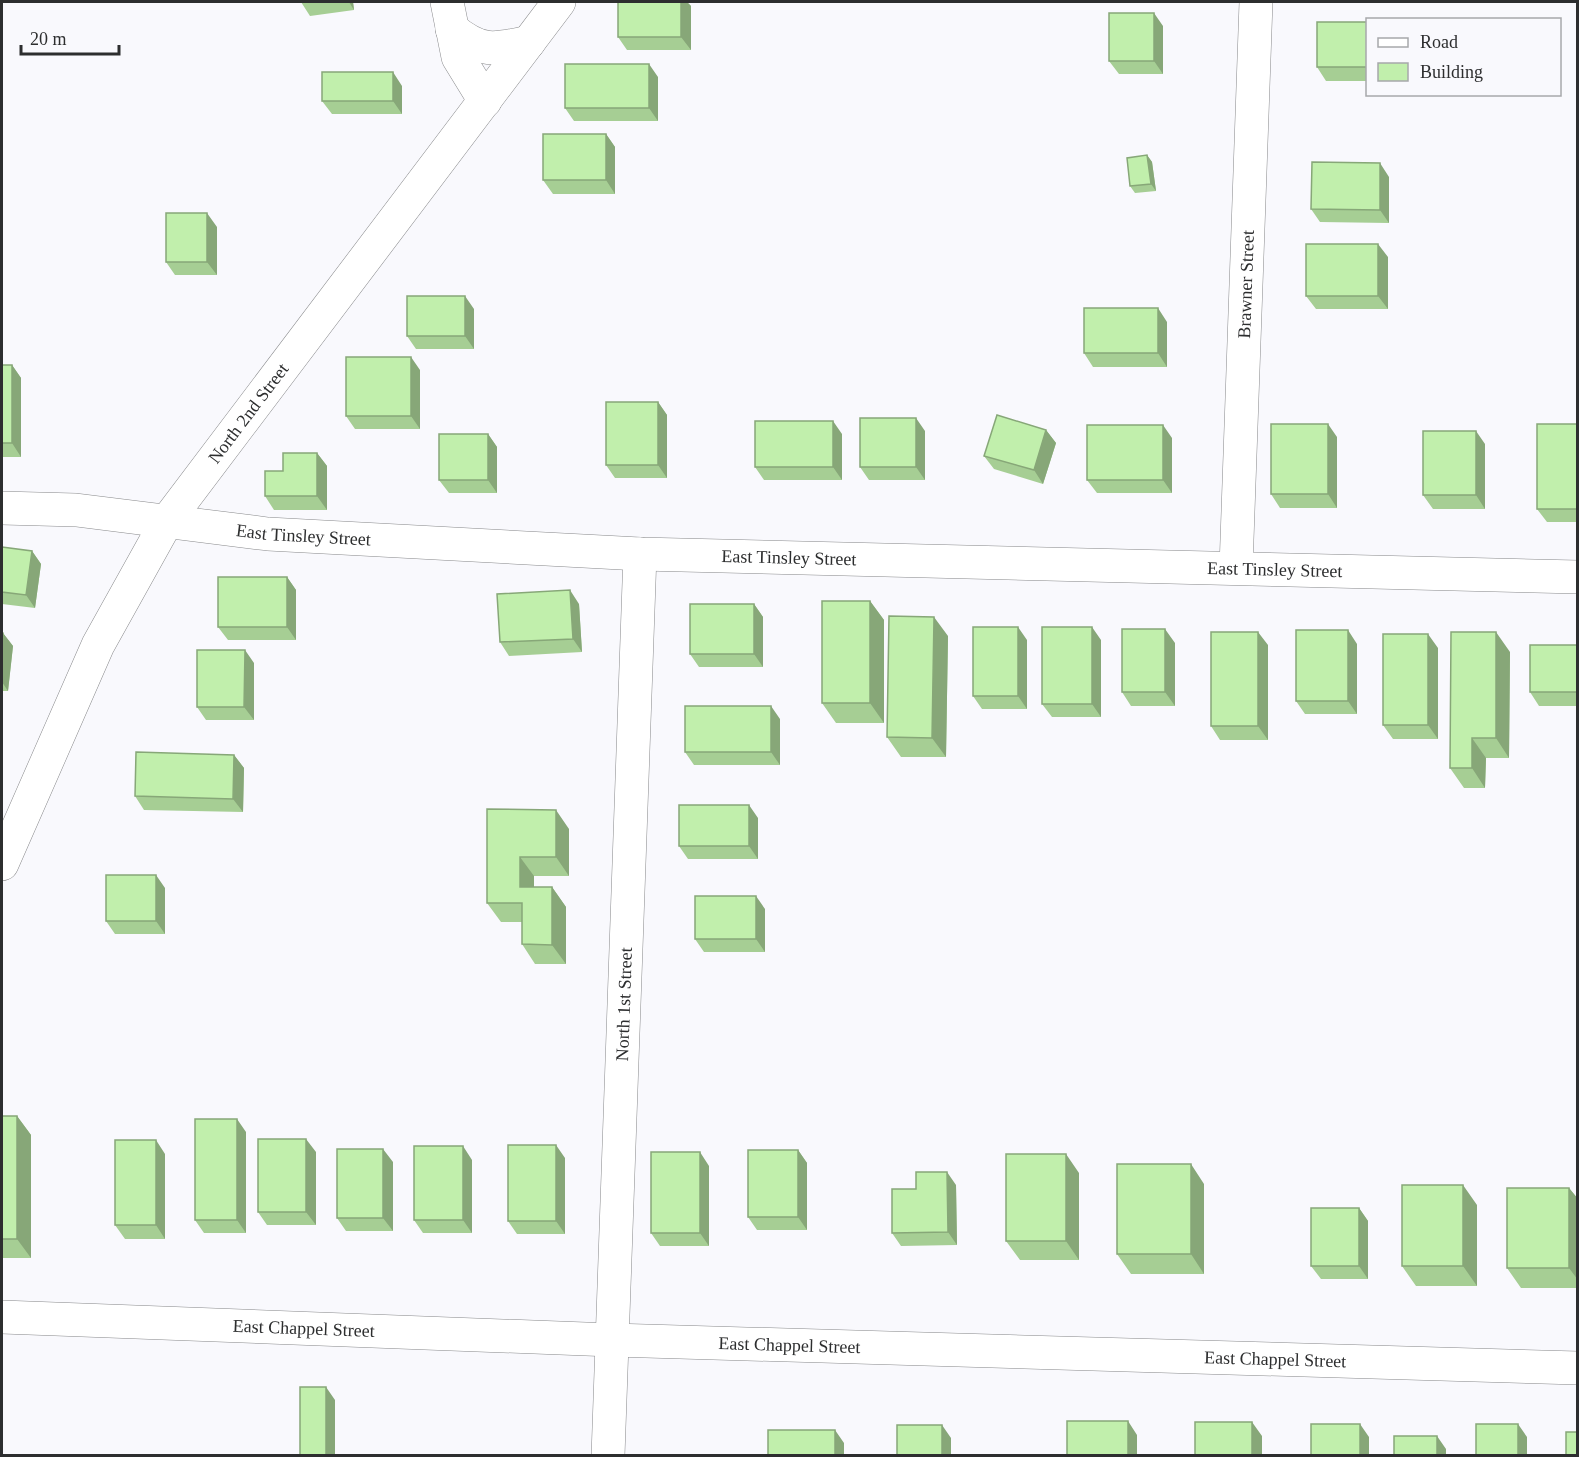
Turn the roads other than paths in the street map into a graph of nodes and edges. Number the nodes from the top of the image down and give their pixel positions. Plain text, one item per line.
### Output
1 (559, 2) edge
2 (1256, 2) edge
3 (450, 15) edge
4 (529, 42) junction
5 (485, 101) junction
6 (2, 508) edge
7 (167, 521) junction
8 (640, 554) junction
9 (1236, 568) junction
10 (1578, 577) edge
11 (2, 864) edge
12 (2, 1317) edge
13 (612, 1340) junction
14 (1578, 1368) edge
15 (608, 1455) edge

1 - 4 street, North 2nd Street
2 - 9 street, Brawner Street
3 - 4 street
3 - 5 street
4 - 5 street, North 2nd Street
5 - 7 street, North 2nd Street
6 - 7 street, East Tinsley Street
7 - 8 street, East Tinsley Street
7 - 11 street, North 2nd Street
8 - 9 street, East Tinsley Street
8 - 13 street, North 1st Street
9 - 10 street, East Tinsley Street
12 - 13 street, East Chappel Street
13 - 14 street, East Chappel Street
13 - 15 street, North 1st Street

